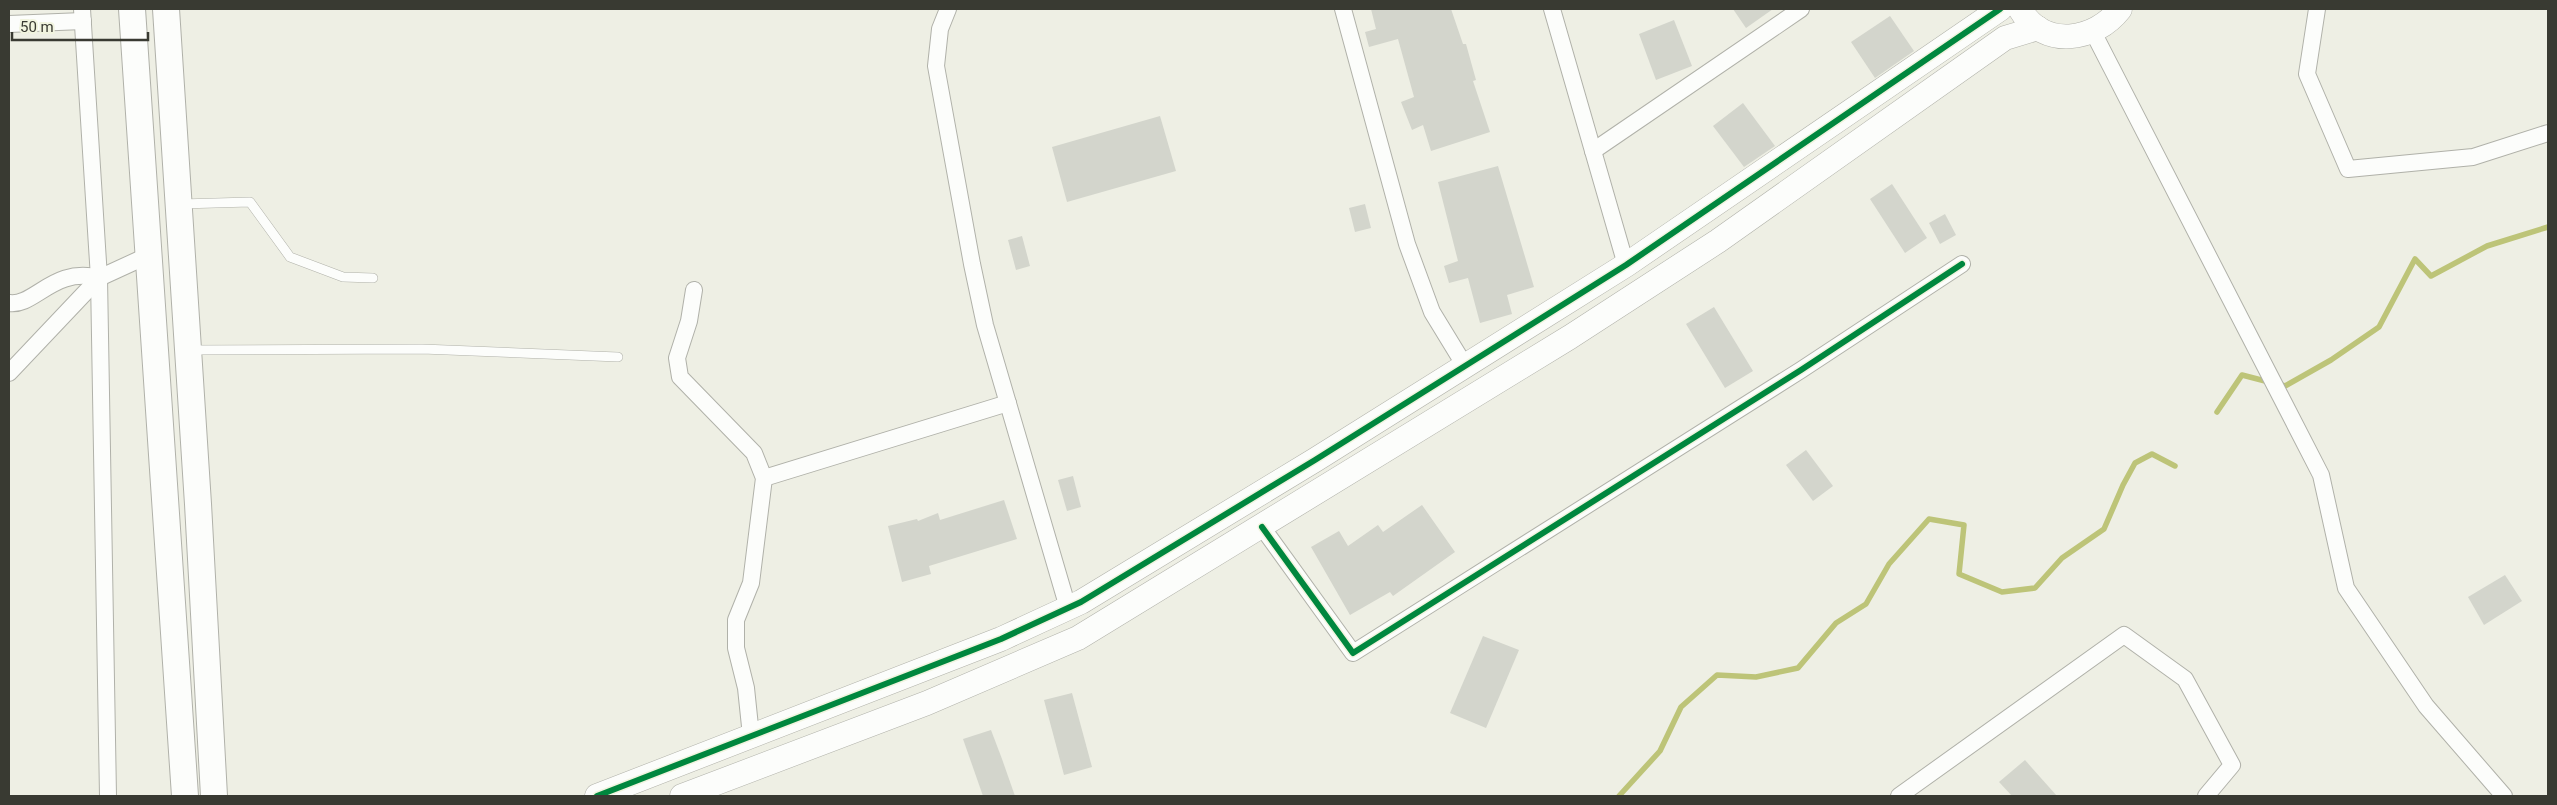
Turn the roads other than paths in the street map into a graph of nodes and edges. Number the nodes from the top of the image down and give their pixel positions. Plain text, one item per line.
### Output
1 (132, 9) edge
2 (166, 9) edge
3 (948, 9) edge
4 (1343, 9) edge
5 (1552, 9) edge
6 (1801, 9) edge
7 (2000, 9) edge
8 (2020, 9) edge
9 (2120, 9) edge
10 (2318, 9) edge
11 (82, 15) edge
12 (9, 24) edge
13 (2038, 28) junction
14 (2093, 32) junction
15 (2548, 133) edge
16 (1593, 151) junction
17 (178, 204) junction
18 (149, 256) junction
19 (1962, 264) dead end
20 (1626, 265) junction
21 (99, 278) junction
22 (373, 278) dead end
23 (694, 290) dead end
24 (9, 303) edge
25 (188, 350) junction
26 (618, 357) dead end
27 (1465, 366) junction
28 (9, 373) edge
29 (1008, 403) junction
30 (764, 478) junction
31 (1262, 527) junction
32 (1068, 608) junction
33 (751, 736) junction
34 (717, 790) edge
35 (108, 796) edge
36 (184, 796) edge
37 (214, 796) edge
38 (596, 796) edge
39 (682, 796) edge
40 (1899, 796) edge
41 (2206, 796) edge
42 (2504, 796) edge

1 - 18 main road
2 - 17 main road
3 - 29 street
4 - 27 street
5 - 16 street
6 - 16 street
7 - 20 street
8 - 13 street
9 - 14 street
10 - 15 street
11 - 12 street
11 - 21 street
13 - 14 street
13 - 31 street
14 - 42 street
16 - 20 street
17 - 22 lane
17 - 25 main road
18 - 21 street
18 - 36 main road
19 - 31 street
20 - 27 street
21 - 24 street
21 - 28 street
21 - 35 street
23 - 30 street
25 - 26 lane
25 - 37 main road
27 - 32 street
29 - 30 street
29 - 32 street
30 - 33 street
31 - 34 street
32 - 33 street
33 - 38 street
34 - 39 street
40 - 41 street

